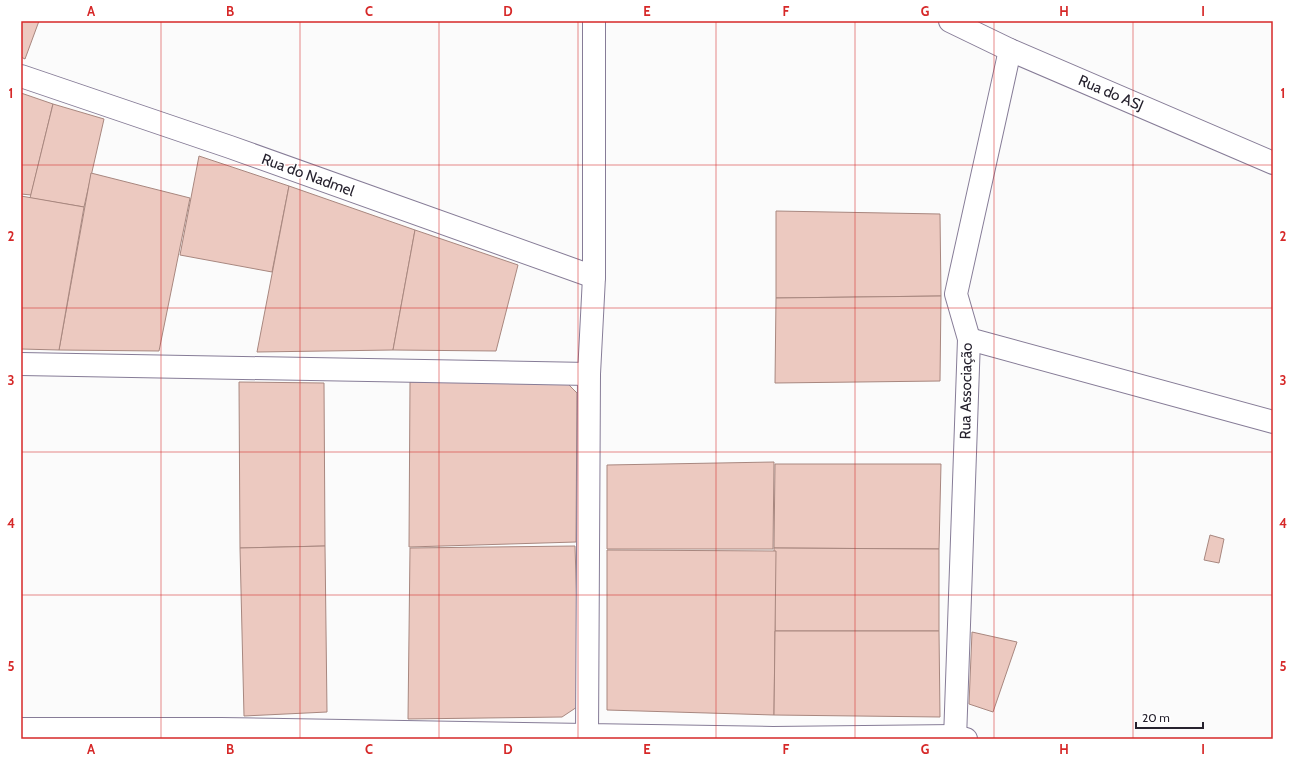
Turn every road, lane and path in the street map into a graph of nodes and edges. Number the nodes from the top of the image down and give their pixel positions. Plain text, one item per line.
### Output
1 (594, 21) edge
2 (950, 21) edge
3 (1010, 50) junction
4 (21, 76) edge
5 (1273, 162) edge
6 (594, 277) junction
7 (969, 339) junction
8 (21, 364) edge
9 (589, 374) junction
10 (1273, 422) edge
11 (21, 729) edge
12 (222, 734) edge
13 (587, 737) edge
14 (959, 738) edge

1 - 6 street
2 - 3 street, Rua do ASJ
3 - 5 street, Rua do ASJ
3 - 7 street, Rua Associação
4 - 6 street, Rua do Nadmel
6 - 9 street
7 - 10 street
7 - 14 street, Rua Associação
8 - 9 street
9 - 13 street
11 - 12 street
12 - 13 street
13 - 14 street

